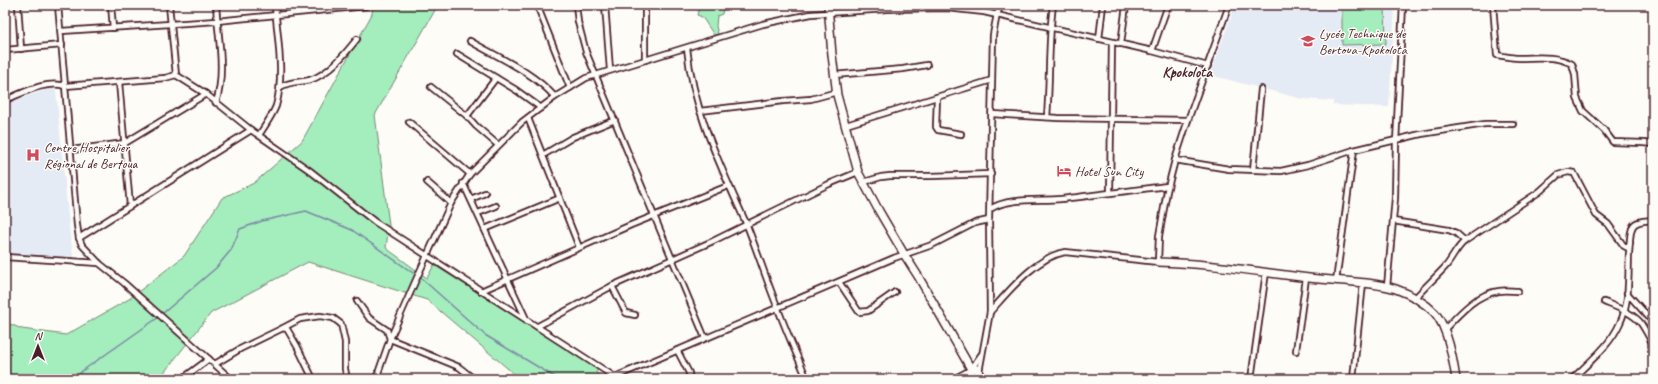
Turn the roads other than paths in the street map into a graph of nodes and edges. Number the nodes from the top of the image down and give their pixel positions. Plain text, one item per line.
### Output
1 (18, 5) edge
2 (58, 5) edge
3 (112, 5) edge
4 (169, 5) edge
5 (216, 5) edge
6 (275, 5) edge
7 (537, 5) edge
8 (576, 5) edge
9 (605, 5) edge
10 (645, 5) edge
11 (1001, 5) edge
12 (1053, 5) edge
13 (1103, 5) edge
14 (1126, 5) edge
15 (1168, 5) edge
16 (1229, 5) edge
17 (1403, 5) edge
18 (1493, 5) edge
19 (366, 6) dead end
20 (334, 7) edge
21 (829, 9) edge
22 (997, 14) junction
23 (276, 16) junction
24 (217, 21) junction
25 (170, 23) junction
26 (1050, 27) junction
27 (113, 28) junction
28 (61, 31) junction
29 (357, 39) dead end
30 (1099, 39) junction
31 (470, 41) dead end
32 (1112, 42) junction
33 (1121, 44) junction
34 (62, 45) junction
35 (687, 48) junction
36 (21, 49) junction
37 (5, 50) edge
38 (1152, 51) junction
39 (457, 54) dead end
40 (645, 60) junction
41 (928, 65) dead end
42 (1208, 66) junction
43 (610, 70) junction
44 (176, 75) junction
45 (596, 75) junction
46 (834, 76) junction
47 (496, 78) junction
48 (992, 80) junction
49 (119, 82) junction
50 (65, 86) junction
51 (280, 87) junction
52 (431, 87) dead end
53 (570, 88) junction
54 (1261, 89) dead end
55 (836, 92) junction
56 (206, 94) junction
57 (555, 97) junction
58 (937, 98) junction
59 (5, 100) edge
60 (216, 102) junction
61 (541, 108) junction
62 (700, 111) junction
63 (992, 114) junction
64 (467, 116) junction
65 (528, 118) junction
66 (1047, 118) junction
67 (1112, 118) junction
68 (615, 120) junction
69 (1188, 120) junction
70 (409, 122) dead end
71 (1513, 124) dead end
72 (846, 125) junction
73 (251, 130) junction
74 (961, 134) dead end
75 (259, 135) junction
76 (1396, 142) junction
77 (124, 143) junction
78 (1653, 144) edge
79 (498, 145) junction
80 (71, 150) junction
81 (1354, 150) junction
82 (543, 155) junction
83 (1175, 160) junction
84 (1253, 170) junction
85 (858, 172) junction
86 (470, 174) junction
87 (991, 174) junction
88 (427, 182) dead end
89 (864, 182) junction
90 (463, 183) junction
91 (728, 186) junction
92 (1168, 186) junction
93 (485, 193) dead end
94 (1110, 193) junction
95 (560, 198) junction
96 (471, 199) junction
97 (451, 203) junction
98 (130, 206) junction
99 (496, 206) dead end
100 (990, 209) junction
101 (478, 213) junction
102 (654, 216) junction
103 (989, 220) junction
104 (1653, 220) edge
105 (1393, 221) junction
106 (746, 224) junction
107 (485, 229) junction
108 (79, 238) junction
109 (1463, 239) junction
110 (1630, 243) junction
111 (580, 247) junction
112 (904, 254) junction
113 (427, 256) junction
114 (5, 257) edge
115 (672, 260) junction
116 (1158, 262) junction
117 (99, 263) junction
118 (1266, 272) junction
119 (508, 278) junction
120 (1306, 278) junction
121 (1336, 281) junction
122 (839, 282) junction
123 (1363, 284) junction
124 (612, 286) junction
125 (1387, 287) junction
126 (1518, 290) dead end
127 (481, 291) junction
128 (895, 292) dead end
129 (1627, 293) junction
130 (1415, 298) junction
131 (357, 301) dead end
132 (1604, 302) dead end
133 (777, 307) junction
134 (1624, 311) junction
135 (990, 312) junction
136 (635, 315) dead end
137 (527, 322) junction
138 (1653, 322) edge
139 (538, 326) junction
140 (283, 328) junction
141 (1444, 330) junction
142 (705, 338) junction
143 (390, 339) junction
144 (1653, 344) edge
145 (677, 350) junction
146 (1296, 352) dead end
147 (982, 353) junction
148 (209, 359) junction
149 (215, 364) junction
150 (973, 375) edge
151 (616, 378) edge
152 (182, 379) edge
153 (231, 379) edge
154 (313, 379) edge
155 (347, 379) edge
156 (376, 379) edge
157 (474, 379) edge
158 (689, 379) edge
159 (807, 379) edge
160 (956, 379) edge
161 (1252, 379) edge
162 (1257, 379) edge
163 (1265, 379) edge
164 (1281, 379) edge
165 (1353, 379) edge
166 (1456, 379) edge
167 (1572, 379) edge

1 - 36 street
2 - 28 street
3 - 27 street
4 - 25 street
5 - 24 street
6 - 23 street
7 - 53 street
8 - 45 street
9 - 43 street
10 - 40 street
11 - 22 street
12 - 26 street
13 - 30 street
14 - 33 street
15 - 38 street
16 - 42 street
17 - 76 street
18 - 78 street
19 - 20 street
20 - 23 street
21 - 22 street
21 - 35 street
21 - 46 main road
22 - 26 street
22 - 48 street
23 - 24 street
23 - 51 street
24 - 25 street
24 - 60 street
25 - 27 street
25 - 44 street
26 - 30 street
26 - 66 street
27 - 28 street
28 - 34 street
29 - 51 street
30 - 32 street
31 - 57 street
32 - 33 street
32 - 67 street
33 - 38 street
34 - 36 street
34 - 50 street
35 - 40 street
35 - 62 street
36 - 37 street
38 - 42 street
39 - 47 street
40 - 43 street
41 - 46 street
42 - 69 street
43 - 45 street
44 - 49 street
44 - 56 street
45 - 53 street
45 - 68 street
46 - 55 main road
47 - 61 street
47 - 64 street
48 - 58 street
48 - 63 street
49 - 50 street
49 - 77 street
50 - 59 street
50 - 80 street
51 - 75 street
52 - 64 street
53 - 57 street
54 - 84 street
55 - 62 street
55 - 72 main road
56 - 60 street
56 - 77 street
57 - 61 street
58 - 72 street
58 - 74 street
60 - 73 street
61 - 65 street
62 - 91 street
63 - 66 street
63 - 87 street
64 - 79 street
65 - 79 street
65 - 82 street
66 - 67 street
67 - 69 street
67 - 94 street
68 - 82 street
68 - 102 street
69 - 83 street
70 - 86 street
71 - 76 street
72 - 85 main road
73 - 75 street
73 - 98 street
75 - 113 street
76 - 81 street
76 - 105 street
77 - 80 street
77 - 98 street
79 - 86 street
80 - 108 street
81 - 84 street
81 - 121 street
82 - 95 street
83 - 84 street
83 - 92 street
85 - 89 main road
85 - 106 street
86 - 90 street
87 - 89 street
87 - 100 street
88 - 97 street
89 - 112 main road
90 - 96 street
90 - 97 street
91 - 102 street
91 - 106 street
92 - 94 street
92 - 116 street
93 - 96 street
94 - 100 street
95 - 107 street
95 - 111 street
96 - 101 street
97 - 113 street
98 - 108 street
99 - 101 street
100 - 103 street
101 - 107 street
102 - 111 street
102 - 115 street
103 - 112 street
103 - 135 street
104 - 110 street
105 - 109 street
105 - 125 street
106 - 115 street
106 - 133 street
107 - 119 street
108 - 117 street
109 - 110 street
109 - 130 street
110 - 129 street
111 - 119 street
112 - 122 street
112 - 150 main road
113 - 127 street
113 - 143 street
114 - 117 street
115 - 124 street
115 - 142 street
116 - 118 main road
116 - 135 street
117 - 148 street
118 - 120 main road
118 - 161 street
119 - 127 street
119 - 137 street
120 - 121 main road
120 - 146 street
121 - 123 main road
122 - 128 street
122 - 133 street
123 - 125 main road
123 - 165 street
124 - 136 street
124 - 139 street
125 - 130 main road
126 - 141 street
127 - 137 street
129 - 134 street
129 - 138 street
130 - 141 main road
131 - 143 street
132 - 134 street
133 - 142 street
133 - 159 street
134 - 144 street
134 - 167 street
135 - 147 street
137 - 139 street
139 - 151 street
140 - 149 street
140 - 154 street
140 - 155 street
141 - 166 main road
142 - 145 street
143 - 156 street
143 - 157 street
145 - 151 street
145 - 158 street
147 - 150 street
147 - 150 street
148 - 149 street
148 - 152 street
149 - 153 street
150 - 160 main road
162 - 163 street
163 - 164 street

